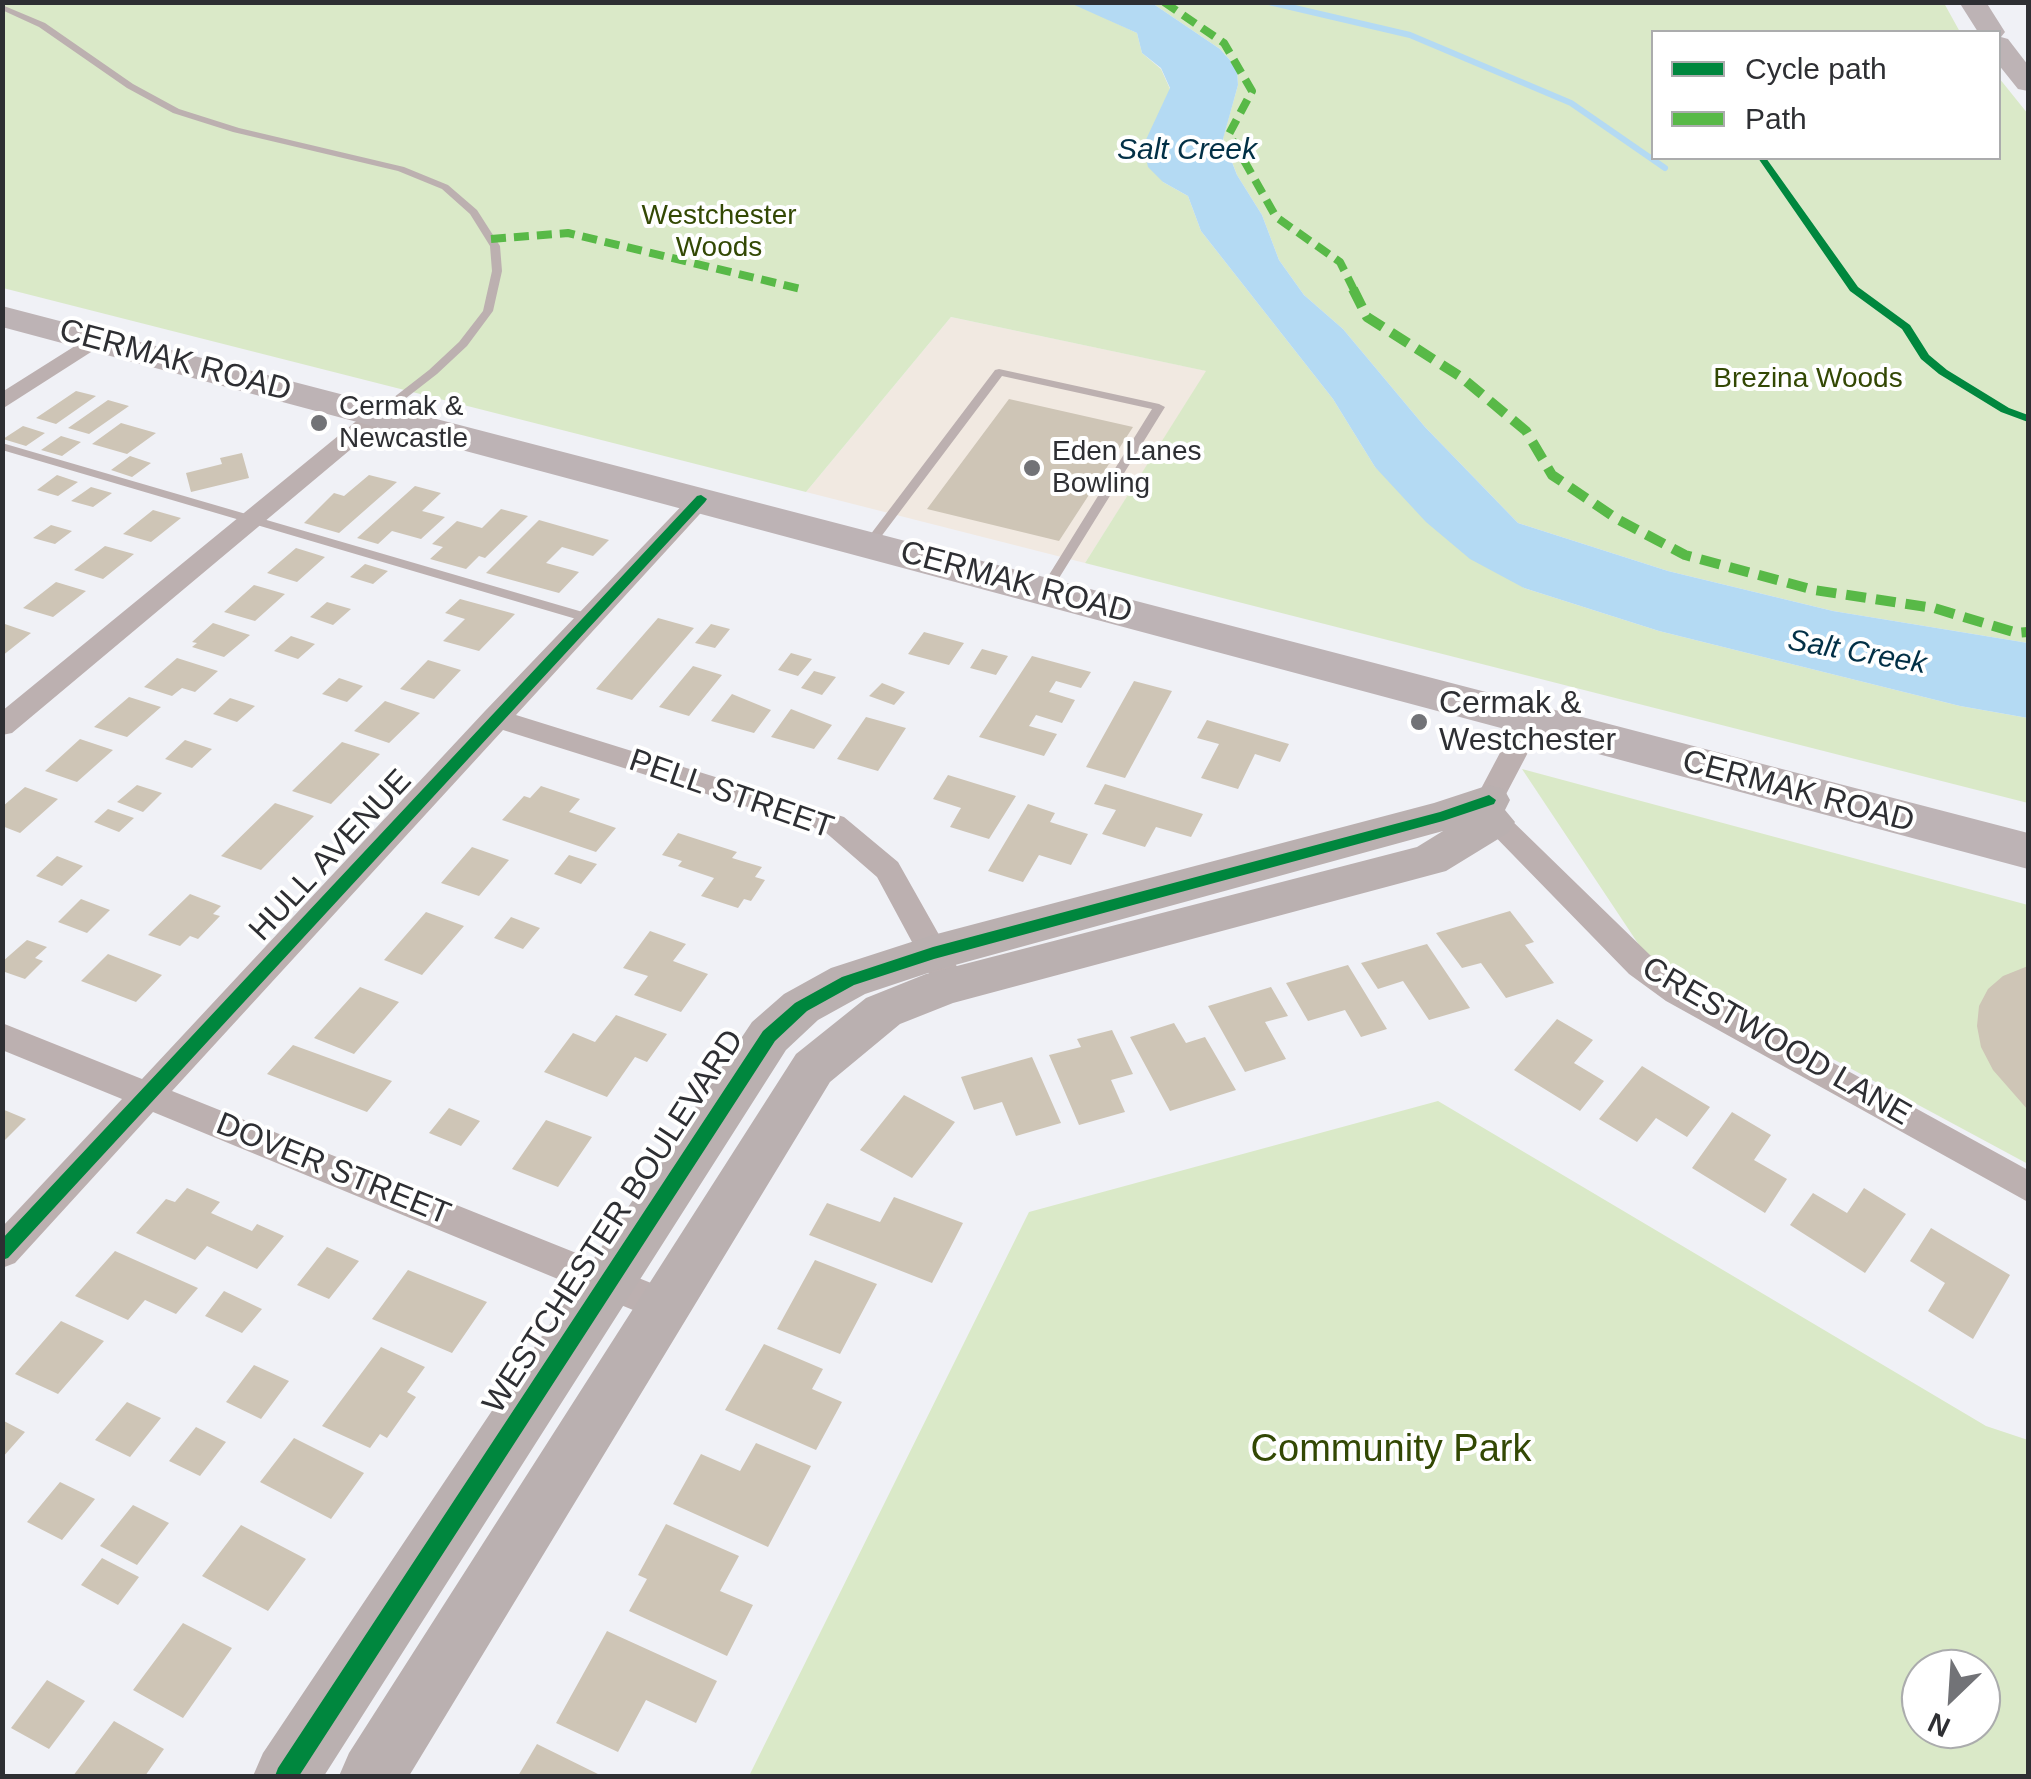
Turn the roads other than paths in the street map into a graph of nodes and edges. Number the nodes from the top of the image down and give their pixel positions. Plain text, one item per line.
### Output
1 (1972, 2) edge
2 (2, 7) edge
3 (1989, 30) edge
4 (2001, 49) edge
5 (2028, 84) edge
6 (2, 316) edge
7 (94, 340) junction
8 (2, 402) edge
9 (379, 414) junction
10 (2, 446) edge
11 (701, 498) junction
12 (252, 520) junction
13 (870, 544) junction
14 (1045, 590) junction
15 (588, 618) junction
16 (495, 718) junction
17 (1530, 722) junction
18 (2, 726) edge
19 (1491, 811) junction
20 (2028, 852) edge
21 (942, 969) junction
22 (2, 1036) edge
23 (147, 1095) junction
24 (2028, 1186) edge
25 (2, 1252) edge
26 (606, 1282) junction
27 (663, 1305) junction
28 (286, 1776) edge
29 (372, 1776) edge

1 - 3 main road
2 - 9 lane
4 - 5 main road
6 - 7 main road, CERMAK ROAD
7 - 8 street
7 - 9 main road, CERMAK ROAD
9 - 11 main road, CERMAK ROAD
9 - 12 street
10 - 12 lane
11 - 13 main road, CERMAK ROAD
11 - 15 street, HULL AVENUE
12 - 15 lane
12 - 18 street
13 - 14 main road, CERMAK ROAD
13 - 14 lane
14 - 17 main road, CERMAK ROAD
15 - 16 street, HULL AVENUE
16 - 21 street, PELL STREET
16 - 23 street, HULL AVENUE
17 - 19 street
17 - 20 main road, CERMAK ROAD
19 - 21 street, WESTCHESTER BOULEVARD
19 - 24 street, CRESTWOOD LANE
21 - 26 street, WESTCHESTER BOULEVARD
21 - 27 street, WESTCHESTER BOULEVARD
22 - 23 street, DOVER STREET
23 - 25 street, HULL AVENUE
23 - 26 street, DOVER STREET
26 - 27 street, DOVER STREET
26 - 28 street, WESTCHESTER BOULEVARD
27 - 29 street, WESTCHESTER BOULEVARD

